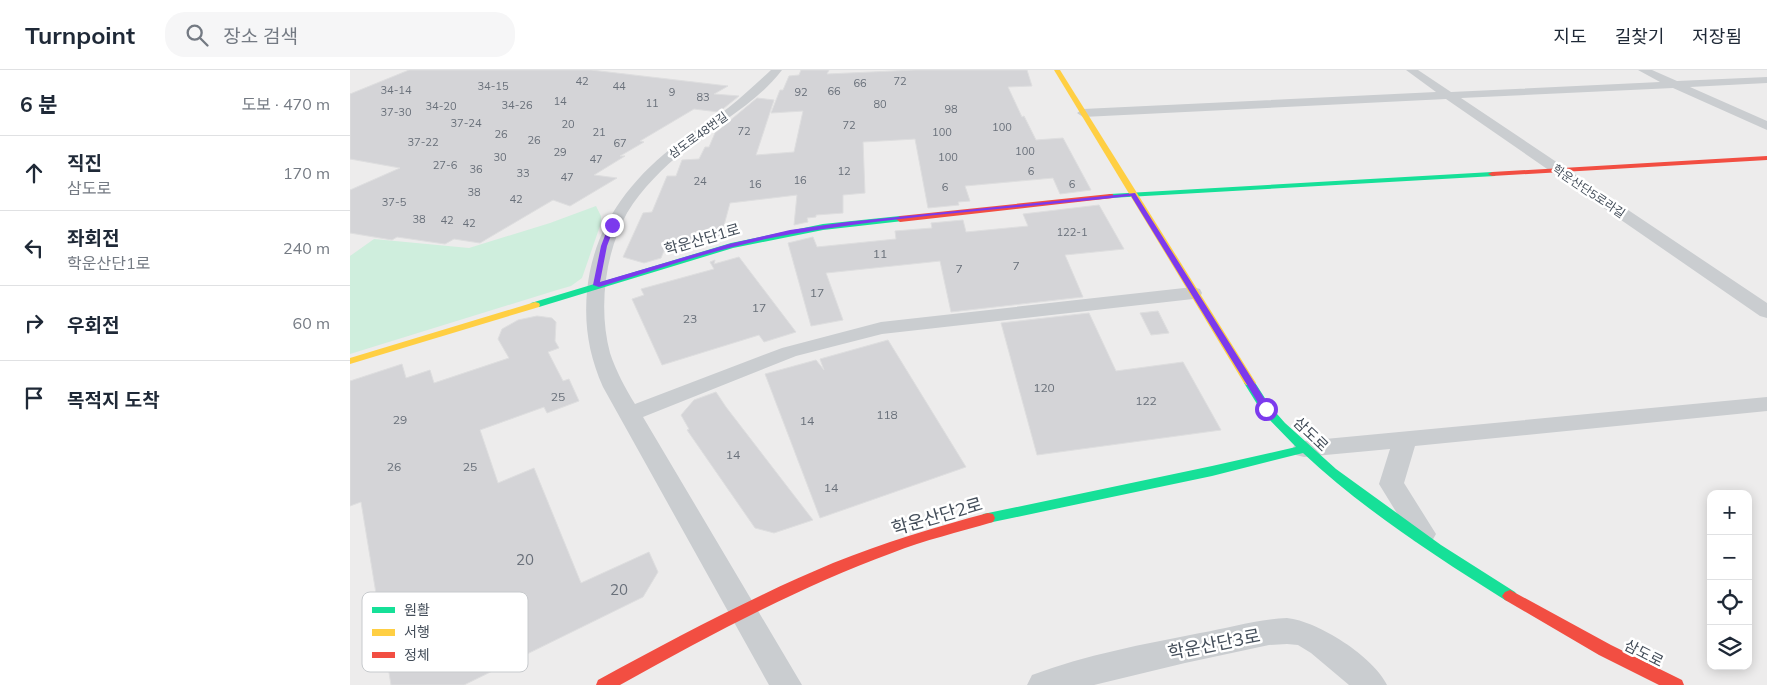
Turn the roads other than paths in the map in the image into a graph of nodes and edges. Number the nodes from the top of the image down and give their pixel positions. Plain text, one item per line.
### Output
1 (777, 70) edge
2 (1057, 70) edge
3 (1411, 70) edge
4 (1643, 70) edge
5 (1767, 80) edge
6 (1675, 84) junction
7 (1449, 96) junction
8 (1083, 113) junction
9 (1767, 126) edge
10 (1767, 158) edge
11 (1558, 170) junction
12 (1133, 194) junction
13 (596, 285) junction
14 (1193, 293) junction
15 (1767, 312) edge
16 (350, 361) edge
17 (1767, 404) edge
18 (630, 414) junction
19 (1405, 439) junction
20 (1304, 449) junction
21 (1436, 550) junction
22 (741, 610) junction
23 (604, 685) edge
24 (786, 685) edge
25 (1043, 685) edge
26 (1371, 685) edge
27 (1676, 685) edge

1 - 13 street, 삼도로48번길
2 - 8 street, 삼도로
3 - 7 street, 학운산단5로라길
4 - 6 street
5 - 6 street
6 - 7 street
6 - 9 street
7 - 8 street
7 - 11 street, 학운산단5로라길
8 - 12 street, 삼도로
10 - 11 street, 학운산단1로
11 - 12 street, 학운산단1로
11 - 15 street, 학운산단5로라길
12 - 13 street, 학운산단1로
12 - 14 street, 삼도로
13 - 16 street, 학운산단1로
13 - 18 street, 삼도로48번길
14 - 18 street
14 - 20 street, 삼도로
17 - 19 street
18 - 22 street, 삼도로48번길
19 - 20 street
19 - 21 street
20 - 21 street, 삼도로
20 - 22 street, 학운산단2로
21 - 27 street, 삼도로
22 - 23 street, 학운산단2로
22 - 24 street
25 - 26 street, 학운산단3로

